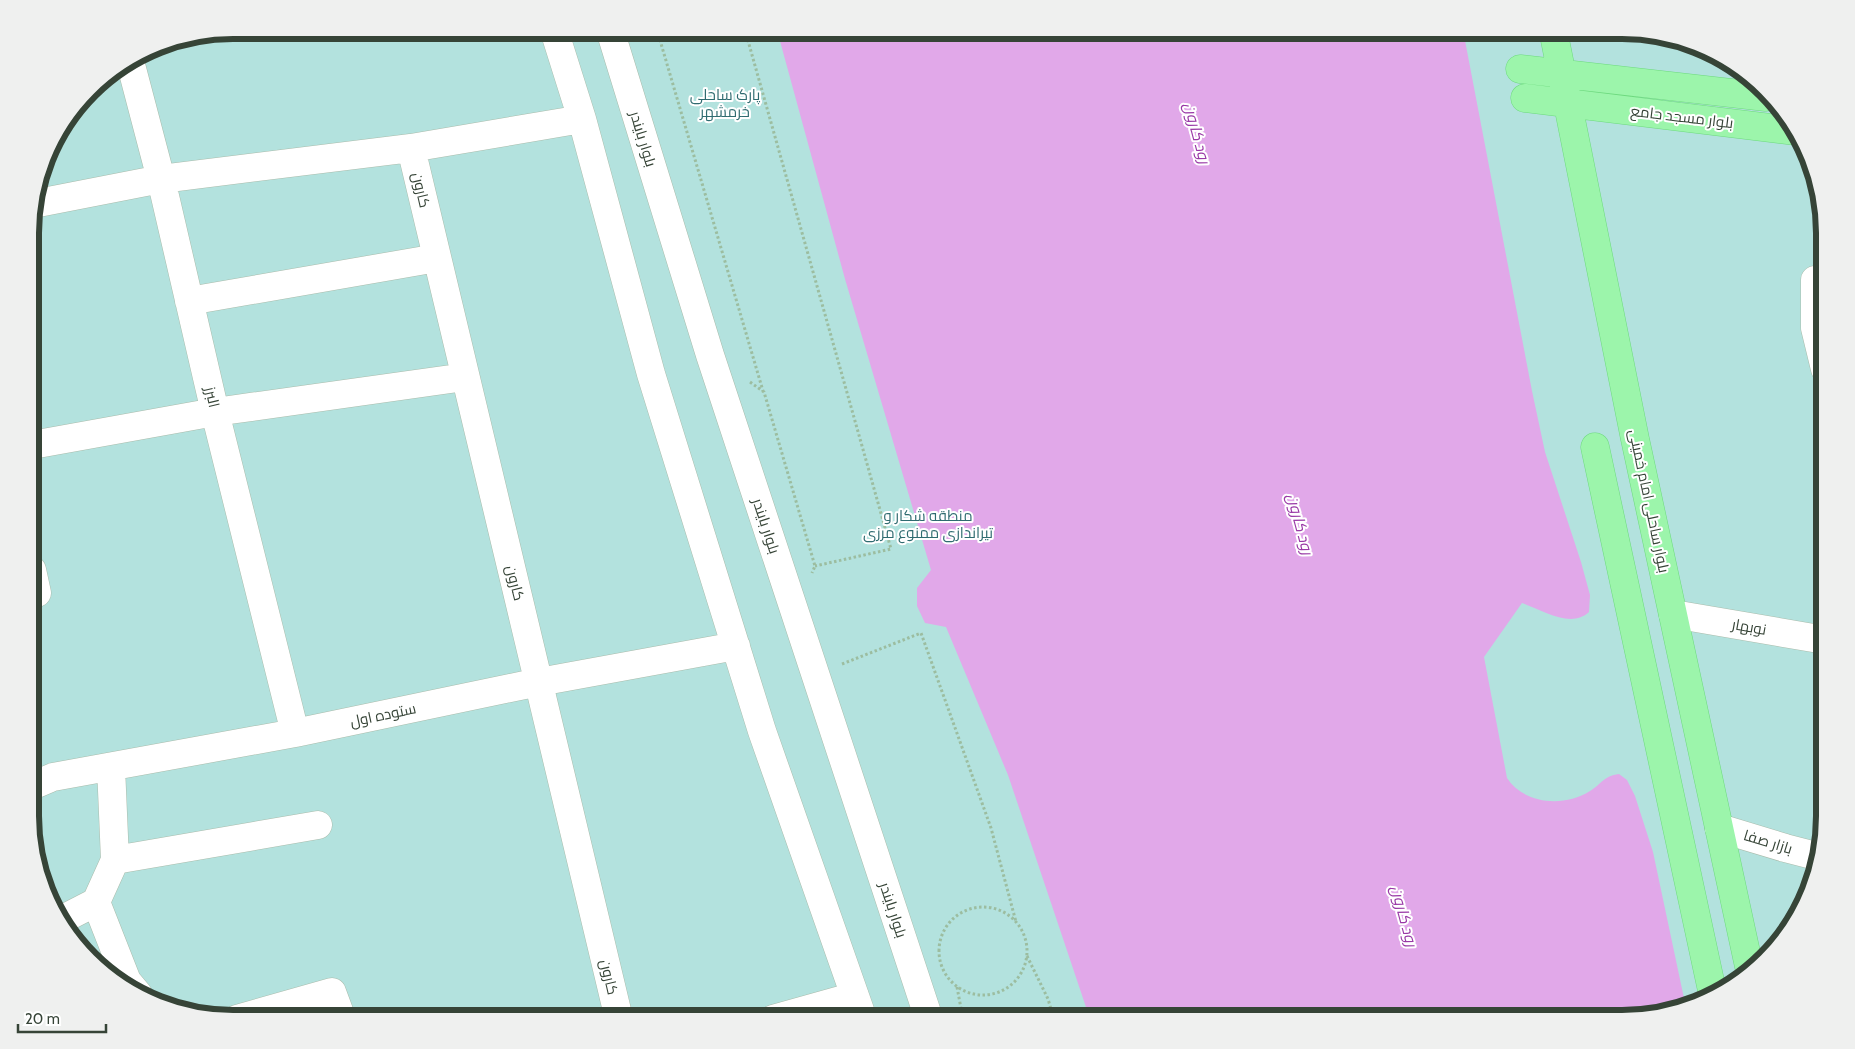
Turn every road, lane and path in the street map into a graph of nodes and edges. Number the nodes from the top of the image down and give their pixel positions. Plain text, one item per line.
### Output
1 (557, 39) edge
2 (613, 39) edge
3 (660, 39) edge
4 (748, 39) edge
5 (1555, 39) edge
6 (131, 67) edge
7 (1520, 69) dead end
8 (1562, 74) junction
9 (1759, 96) edge
10 (1525, 98) dead end
11 (1568, 104) junction
12 (582, 120) junction
13 (1787, 130) edge
14 (411, 148) junction
15 (161, 179) junction
16 (41, 202) edge
17 (437, 258) junction
18 (1815, 280) dead end
19 (189, 301) junction
20 (1816, 336) edge
21 (465, 377) junction
22 (764, 392) dead end
23 (215, 412) junction
24 (39, 444) edge
25 (1594, 447) dead end
26 (815, 566) dead end
27 (1673, 614) junction
28 (1816, 638) edge
29 (736, 646) junction
30 (838, 665) dead end
31 (539, 682) junction
32 (295, 733) junction
33 (111, 766) junction
34 (39, 783) edge
35 (318, 825) dead end
36 (1720, 828) junction
37 (1813, 855) edge
38 (115, 860) junction
39 (96, 902) junction
40 (67, 917) edge
41 (1016, 922) junction
42 (1027, 956) junction
43 (1748, 963) edge
44 (127, 979) edge
45 (957, 987) junction
46 (1712, 988) edge
47 (859, 1007) edge
48 (269, 1010) edge
49 (339, 1010) edge
50 (617, 1010) edge
51 (838, 1010) edge
52 (926, 1010) edge
53 (961, 1010) edge
54 (1051, 1010) edge

1 - 12 street
2 - 52 street, بلوار بایندر
3 - 22 path
4 - 26 path
5 - 8 main road, بلوار ساحلی امام خمینی
6 - 15 street, البرز
7 - 8 main road, بلوار مسجد جامع
8 - 9 main road, بلوار مسجد جامع
8 - 11 main road, بلوار ساحلی امام خمینی
10 - 11 main road, بلوار مسجد جامع
11 - 13 main road, بلوار مسجد جامع
11 - 27 main road, بلوار ساحلی امام خمینی
12 - 14 street
12 - 29 street
14 - 15 street
14 - 17 street, کارون
15 - 16 street
15 - 19 street, البرز
17 - 19 street
17 - 21 street, کارون
18 - 20 street
19 - 23 street, البرز
21 - 23 street
21 - 31 street, کارون
23 - 24 street
23 - 32 street, البرز
25 - 46 main road
27 - 28 street, نوبهار
27 - 36 main road, بلوار ساحلی امام خمینی
29 - 31 street, ستوده اول
29 - 47 street
30 - 41 path
31 - 32 street, ستوده اول
31 - 50 street, کارون
32 - 33 street, ستوده اول
33 - 34 street, ستوده اول
33 - 38 street
35 - 38 street
36 - 37 street, بازار صفا
36 - 43 main road, بلوار ساحلی امام خمینی
38 - 39 street
39 - 40 street
39 - 44 street
41 - 42 path
41 - 45 path
42 - 45 path
42 - 54 path
45 - 53 path
47 - 51 street
48 - 49 street

